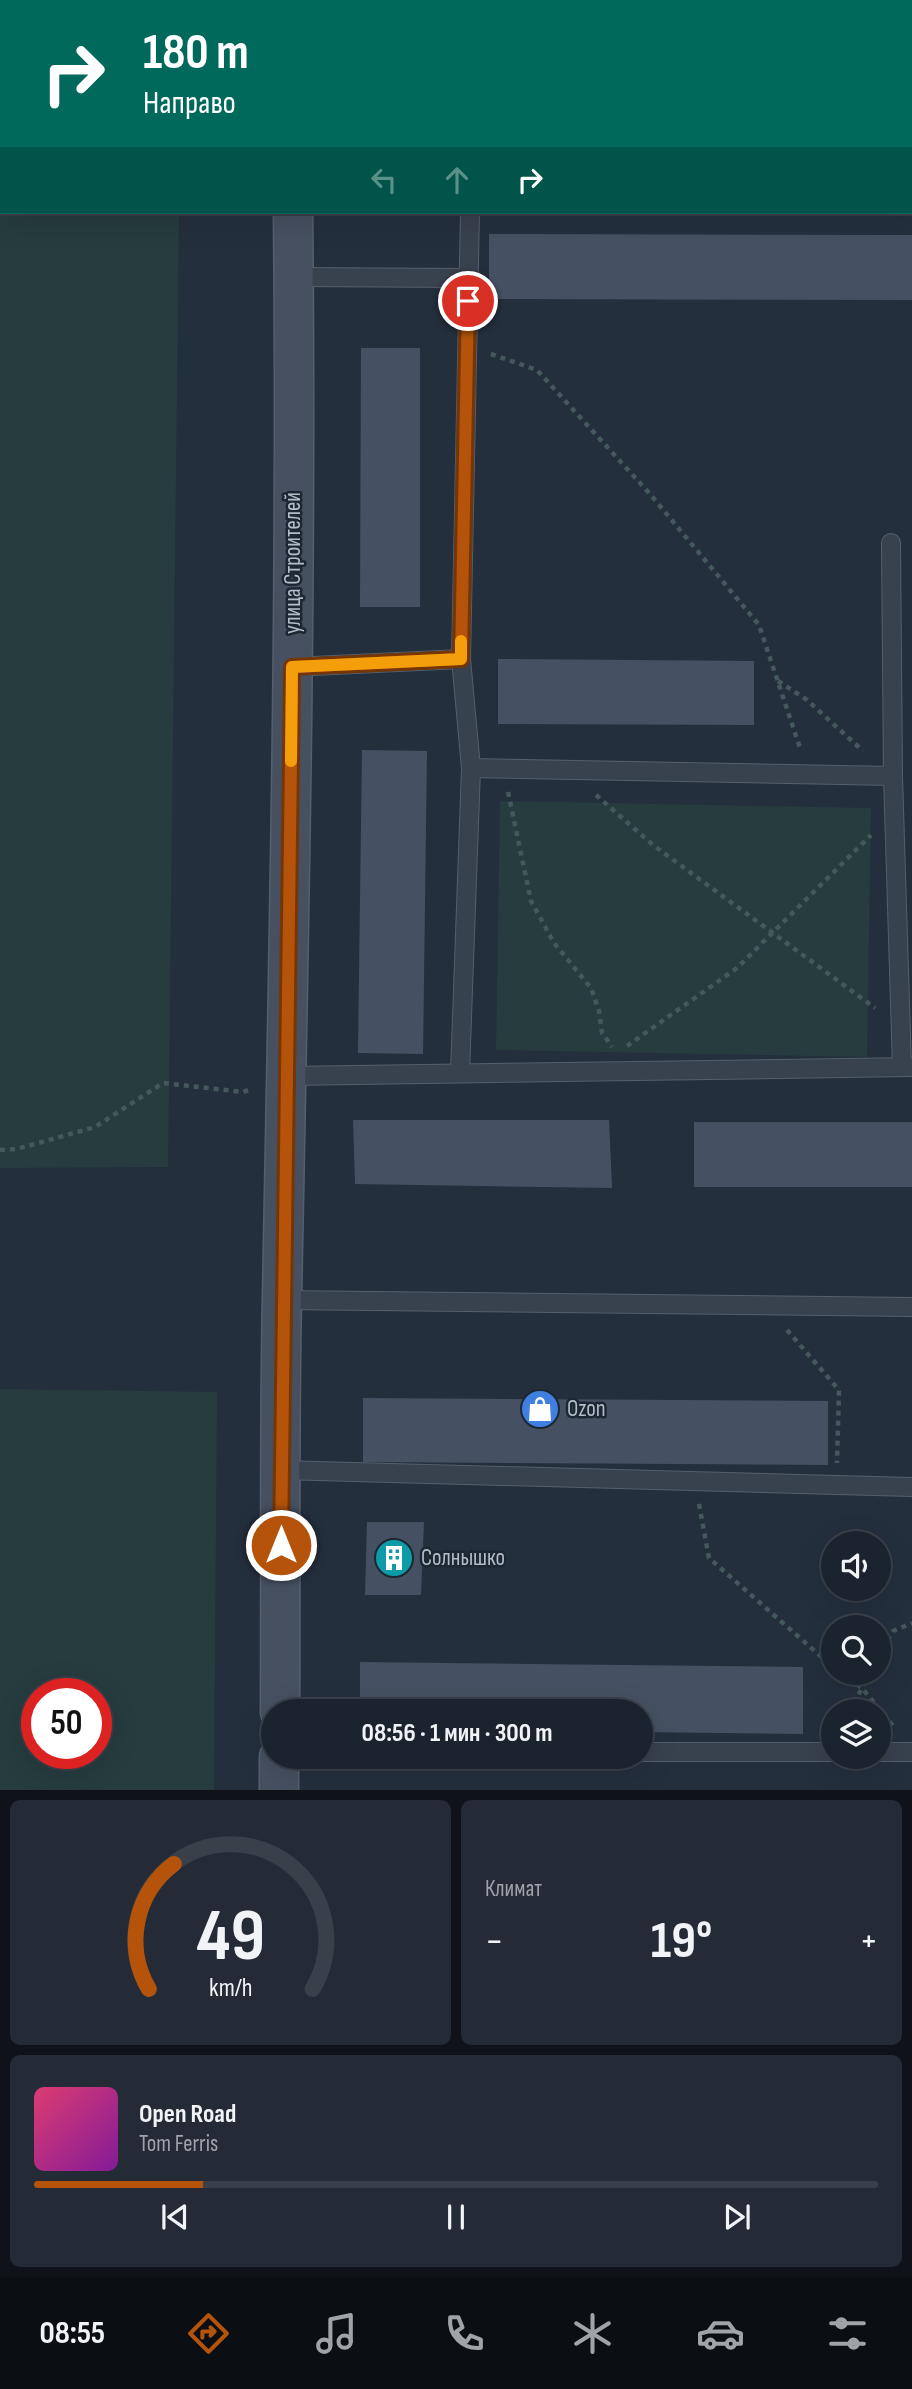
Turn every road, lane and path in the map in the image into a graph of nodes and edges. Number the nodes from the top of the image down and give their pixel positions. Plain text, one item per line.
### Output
1 (293, 214) edge
2 (470, 214) edge
3 (294, 277) junction
4 (468, 278) junction
5 (467, 346) junction
6 (891, 543) dead end
7 (461, 659) junction
8 (292, 667) junction
9 (777, 680) junction
10 (471, 768) junction
11 (493, 768) junction
12 (566, 770) junction
13 (810, 775) junction
14 (893, 776) junction
15 (895, 811) junction
16 (772, 934) junction
17 (901, 1027) junction
18 (617, 1054) junction
19 (907, 1067) edge
20 (592, 1071) junction
21 (460, 1073) junction
22 (288, 1076) junction
23 (0, 1150) edge
24 (282, 1300) junction
25 (766, 1305) junction
26 (912, 1307) edge
27 (281, 1469) junction
28 (694, 1481) junction
29 (837, 1485) junction
30 (912, 1487) edge
31 (912, 1623) edge
32 (891, 1636) edge
33 (821, 1656) edge
34 (858, 1685) edge
35 (864, 1685) edge
36 (862, 1688) junction
37 (280, 1699) edge
38 (856, 1699) edge
39 (894, 1727) dead end
40 (653, 1752) edge
41 (821, 1752) edge
42 (891, 1752) edge
43 (912, 1752) edge
44 (279, 1769) edge
45 (279, 1790) edge

1 - 3 main road, улица Строителей
2 - 4 lane
3 - 4 lane
3 - 8 main road, улица Строителей
4 - 5 lane
5 - 7 lane
5 - 9 path
6 - 14 lane
7 - 8 lane
7 - 10 lane
8 - 22 main road, улица Строителей
9 - 13 path
9 - 14 path
10 - 11 lane
10 - 21 lane
11 - 12 lane
11 - 18 path
12 - 13 lane
12 - 16 path
13 - 14 lane
14 - 15 lane
15 - 16 path
15 - 17 lane
16 - 17 path
16 - 18 path
17 - 19 lane
18 - 20 path
19 - 20 lane
20 - 21 lane
21 - 22 lane
22 - 23 path
22 - 24 main road, улица Строителей
24 - 25 lane
24 - 27 main road, улица Строителей
25 - 26 lane
25 - 29 path
27 - 28 lane
27 - 37 main road, улица Строителей
28 - 29 lane
28 - 33 path
29 - 30 lane
31 - 32 path
34 - 36 path
35 - 36 path
36 - 38 path
36 - 39 path
40 - 41 lane
42 - 43 lane
44 - 45 main road

